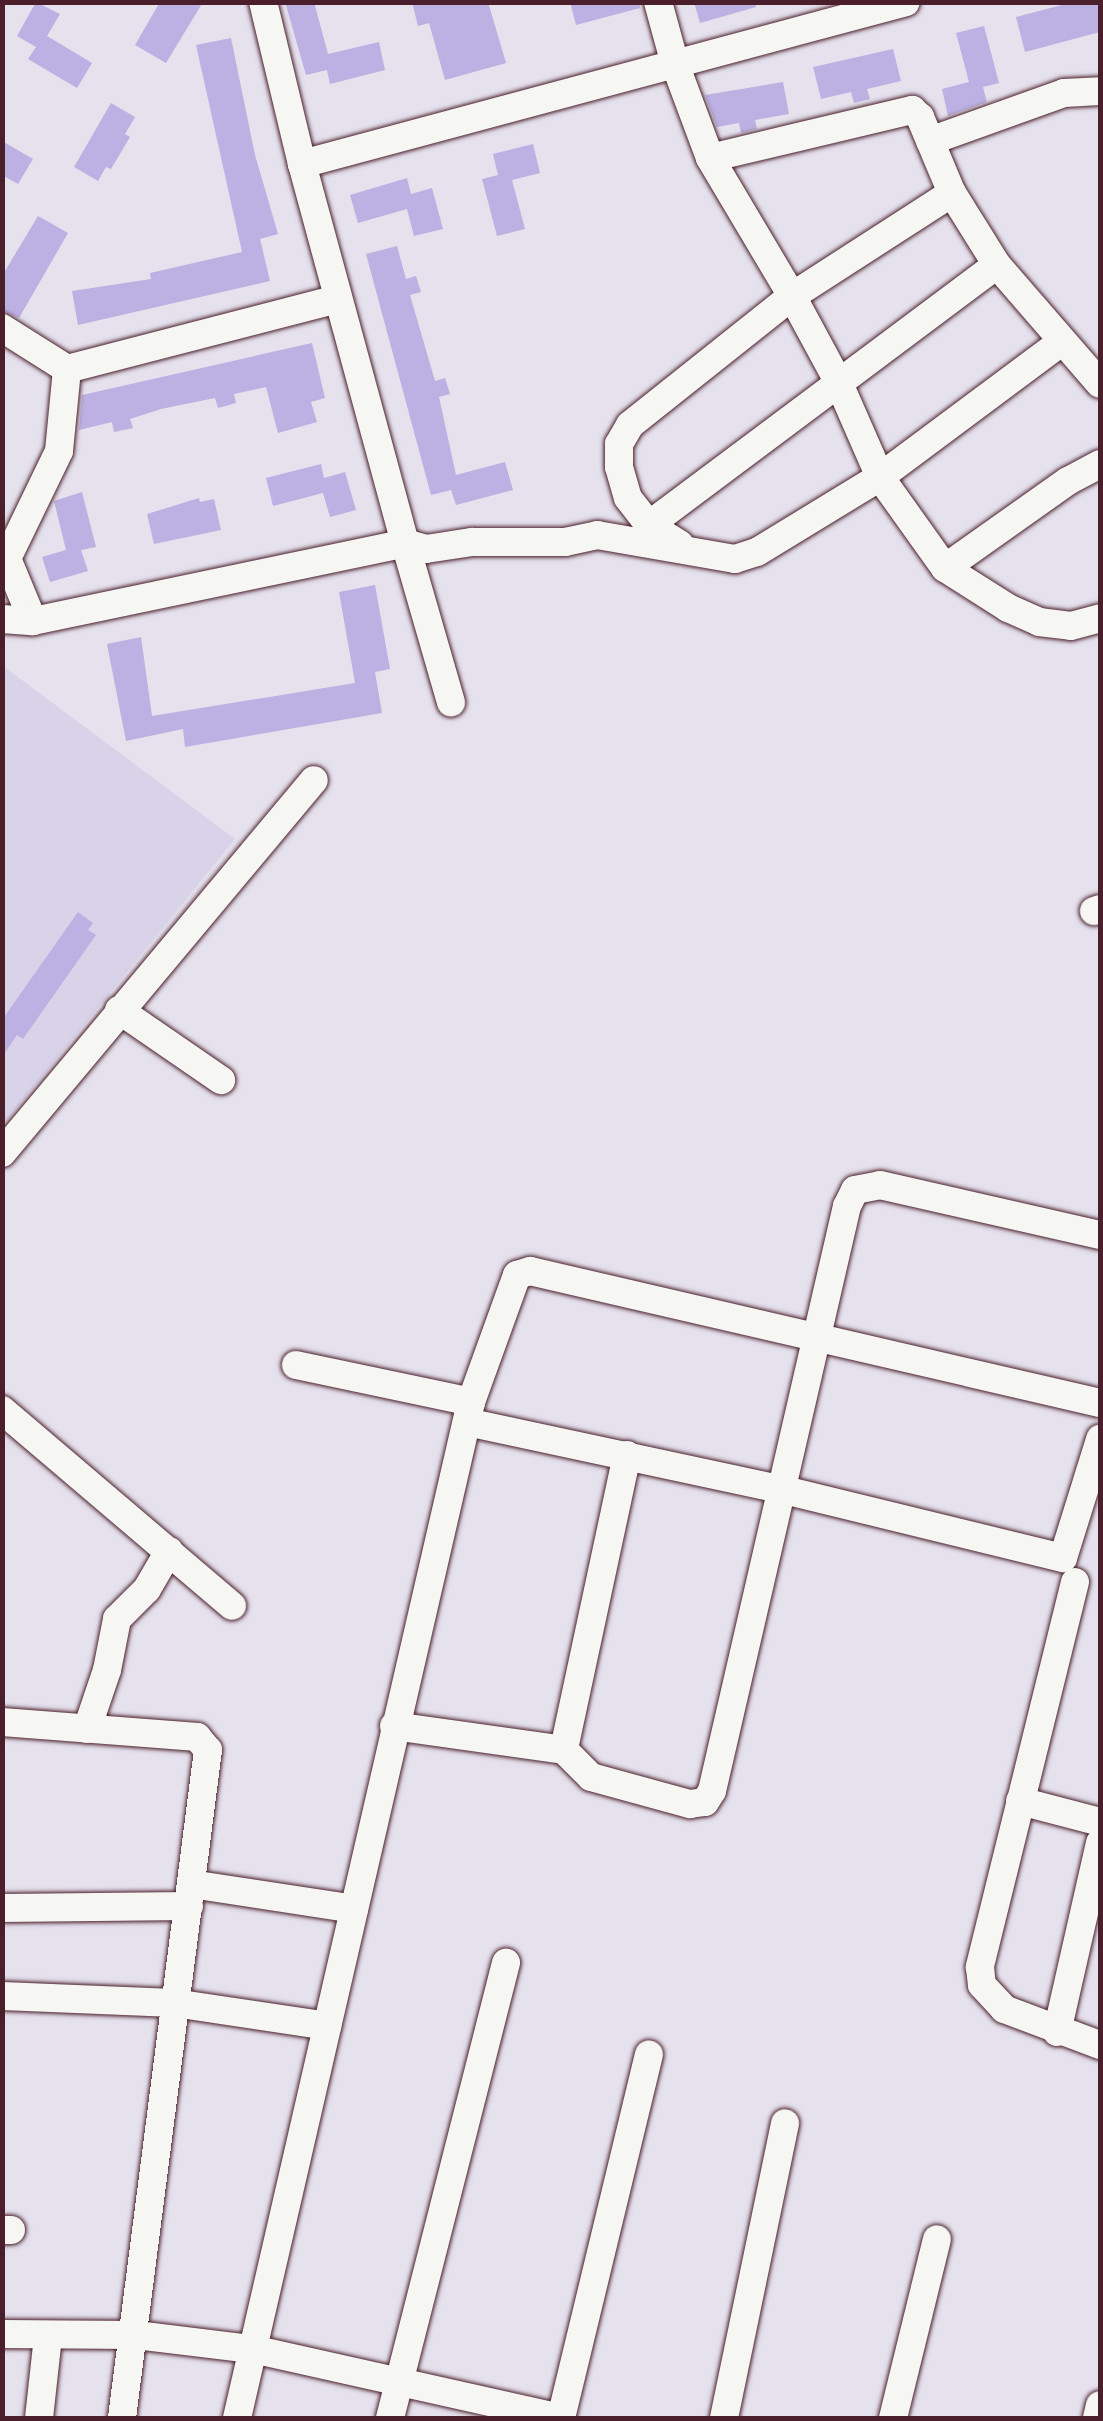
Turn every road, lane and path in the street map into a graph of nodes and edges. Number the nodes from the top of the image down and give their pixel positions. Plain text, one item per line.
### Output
1 (263, 2) edge
2 (658, 2) edge
3 (906, 2) edge
4 (675, 64) junction
5 (1100, 91) edge
6 (930, 141) junction
7 (710, 158) junction
8 (302, 164) junction
9 (952, 194) junction
10 (996, 265) junction
11 (792, 296) junction
12 (338, 299) junction
13 (2, 328) edge
14 (1061, 342) junction
15 (68, 370) junction
16 (838, 382) junction
17 (1100, 384) edge
18 (1100, 464) edge
19 (880, 477) junction
20 (649, 525) junction
21 (404, 543) junction
22 (686, 548) junction
23 (6, 565) edge
24 (945, 568) junction
25 (1100, 618) edge
26 (2, 619) edge
27 (34, 621) junction
28 (450, 702) dead end
29 (314, 780) dead end
30 (119, 1010) junction
31 (221, 1080) dead end
32 (2, 1153) edge
33 (1100, 1235) edge
34 (816, 1337) junction
35 (296, 1365) dead end
36 (1100, 1403) edge
37 (2, 1410) edge
38 (469, 1412) junction
39 (1100, 1438) edge
40 (627, 1455) junction
41 (784, 1490) junction
42 (169, 1551) junction
43 (1079, 1576) edge
44 (232, 1606) dead end
45 (2, 1722) edge
46 (394, 1726) junction
47 (86, 1729) junction
48 (564, 1750) junction
49 (1020, 1801) junction
50 (1100, 1822) edge
51 (1100, 1843) edge
52 (190, 1895) junction
53 (2, 1908) edge
54 (354, 1909) junction
55 (506, 1963) dead end
56 (2, 1996) edge
57 (174, 2003) junction
58 (327, 2026) junction
59 (1057, 2032) junction
60 (1100, 2045) edge
61 (649, 2054) dead end
62 (784, 2123) dead end
63 (937, 2239) dead end
64 (2, 2334) edge
65 (48, 2336) junction
66 (136, 2336) junction
67 (252, 2349) junction
68 (397, 2381) junction
69 (1100, 2404) edge
70 (39, 2418) edge
71 (122, 2418) edge
72 (237, 2418) edge
73 (390, 2418) edge
74 (561, 2418) edge
75 (724, 2418) edge
76 (893, 2418) edge
77 (1098, 2418) edge

1 - 8 street
2 - 4 street
3 - 4 street
4 - 7 street
4 - 8 street
5 - 6 street
6 - 7 street
6 - 9 street
7 - 11 street
8 - 12 street
9 - 10 street
9 - 11 street
10 - 14 street
10 - 16 street
11 - 16 street
11 - 20 street
12 - 15 street
12 - 21 street
13 - 15 street
14 - 17 street
14 - 19 street
15 - 23 street
16 - 19 street
16 - 20 street
18 - 24 street
19 - 22 street
19 - 24 street
20 - 22 street
21 - 22 street
21 - 27 street
21 - 28 street
23 - 27 street
24 - 25 street
26 - 27 street
29 - 30 street
30 - 31 street
30 - 32 street
33 - 34 street
34 - 36 street
34 - 38 street
34 - 41 street
35 - 38 street
37 - 42 street
38 - 40 street
38 - 46 street
39 - 43 street
40 - 41 street
40 - 48 street
41 - 43 street
41 - 48 street
42 - 44 street
42 - 47 street
43 - 49 street
45 - 47 street
46 - 48 street
46 - 54 street
47 - 52 street
49 - 50 street
49 - 59 street
51 - 59 street
52 - 53 street
52 - 54 street
52 - 57 street
54 - 58 street
55 - 68 street
56 - 57 street
57 - 58 street
57 - 66 street
58 - 67 street
59 - 60 street
61 - 74 street
62 - 75 street
63 - 76 street
64 - 65 street
65 - 66 street
65 - 70 street
66 - 67 street
66 - 71 street
67 - 68 street
67 - 72 street
68 - 73 street
68 - 74 street
69 - 77 street

